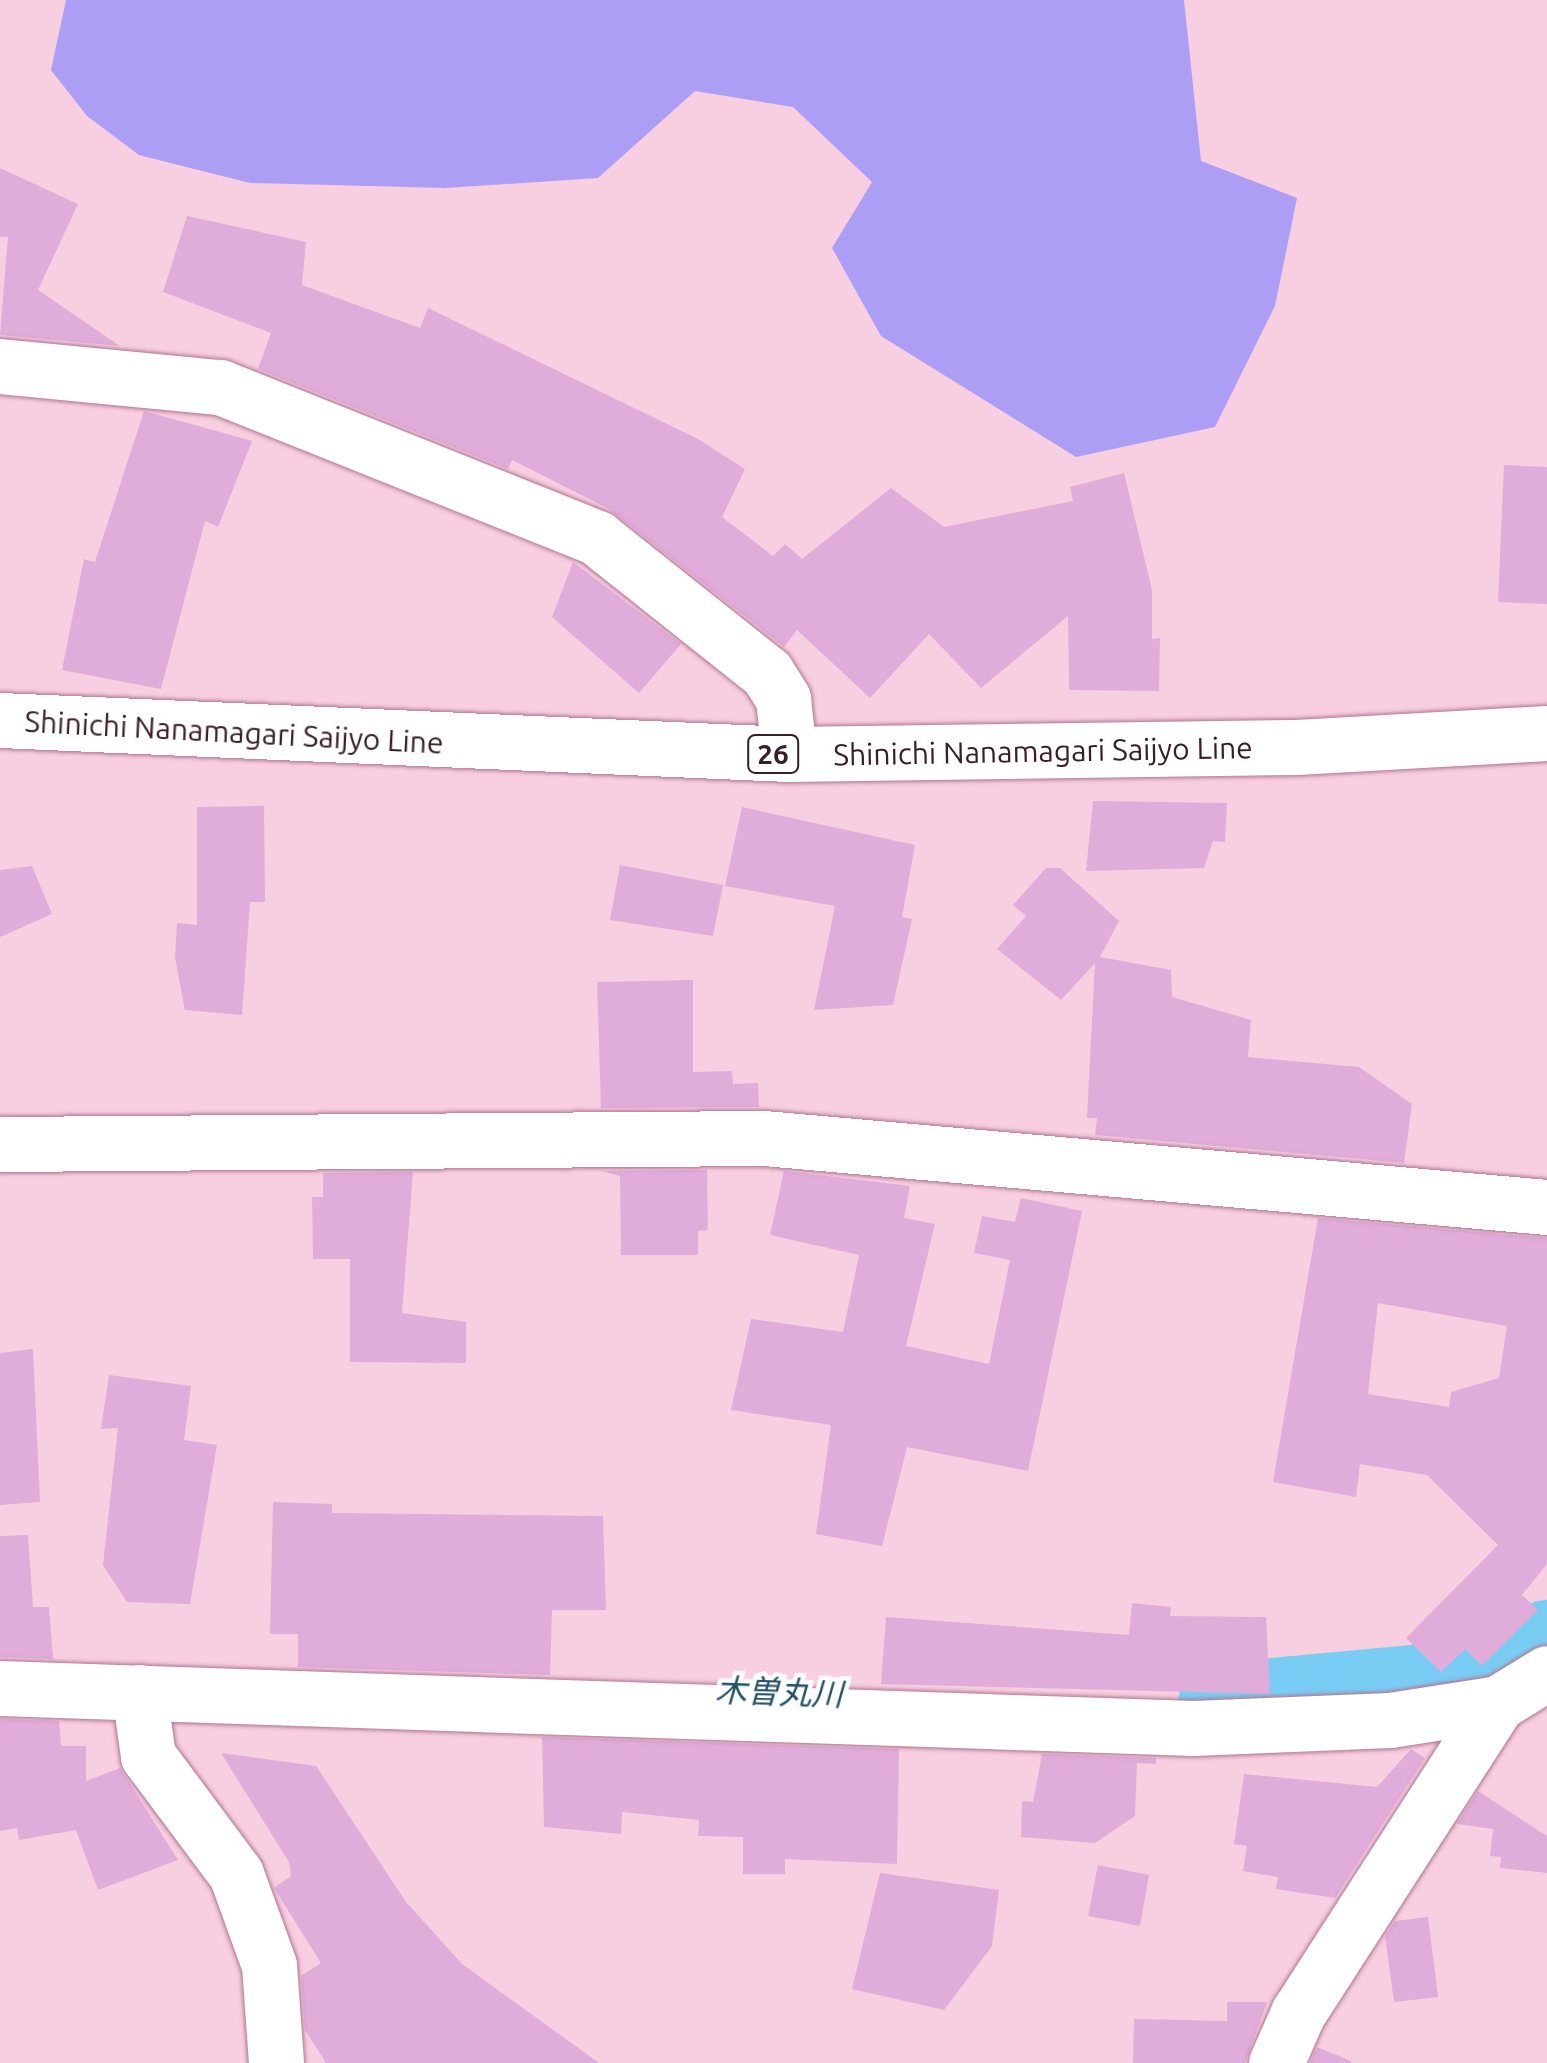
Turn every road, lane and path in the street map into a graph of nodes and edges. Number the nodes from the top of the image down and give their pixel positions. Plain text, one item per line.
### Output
1 (0, 366) edge
2 (0, 720) edge
3 (1547, 733) edge
4 (789, 754) junction
5 (0, 1144) edge
6 (1547, 1206) edge
7 (1547, 1673) edge
8 (0, 1688) edge
9 (138, 1692) junction
10 (1498, 1704) junction
11 (276, 2063) edge
12 (1276, 2063) edge

1 - 4 street
2 - 4 street, Shinichi Nanamagari Saijyo Line / 26
3 - 4 street, Shinichi Nanamagari Saijyo Line / 26
5 - 6 street
7 - 10 street
8 - 9 street
9 - 10 street
9 - 11 street
10 - 12 street

